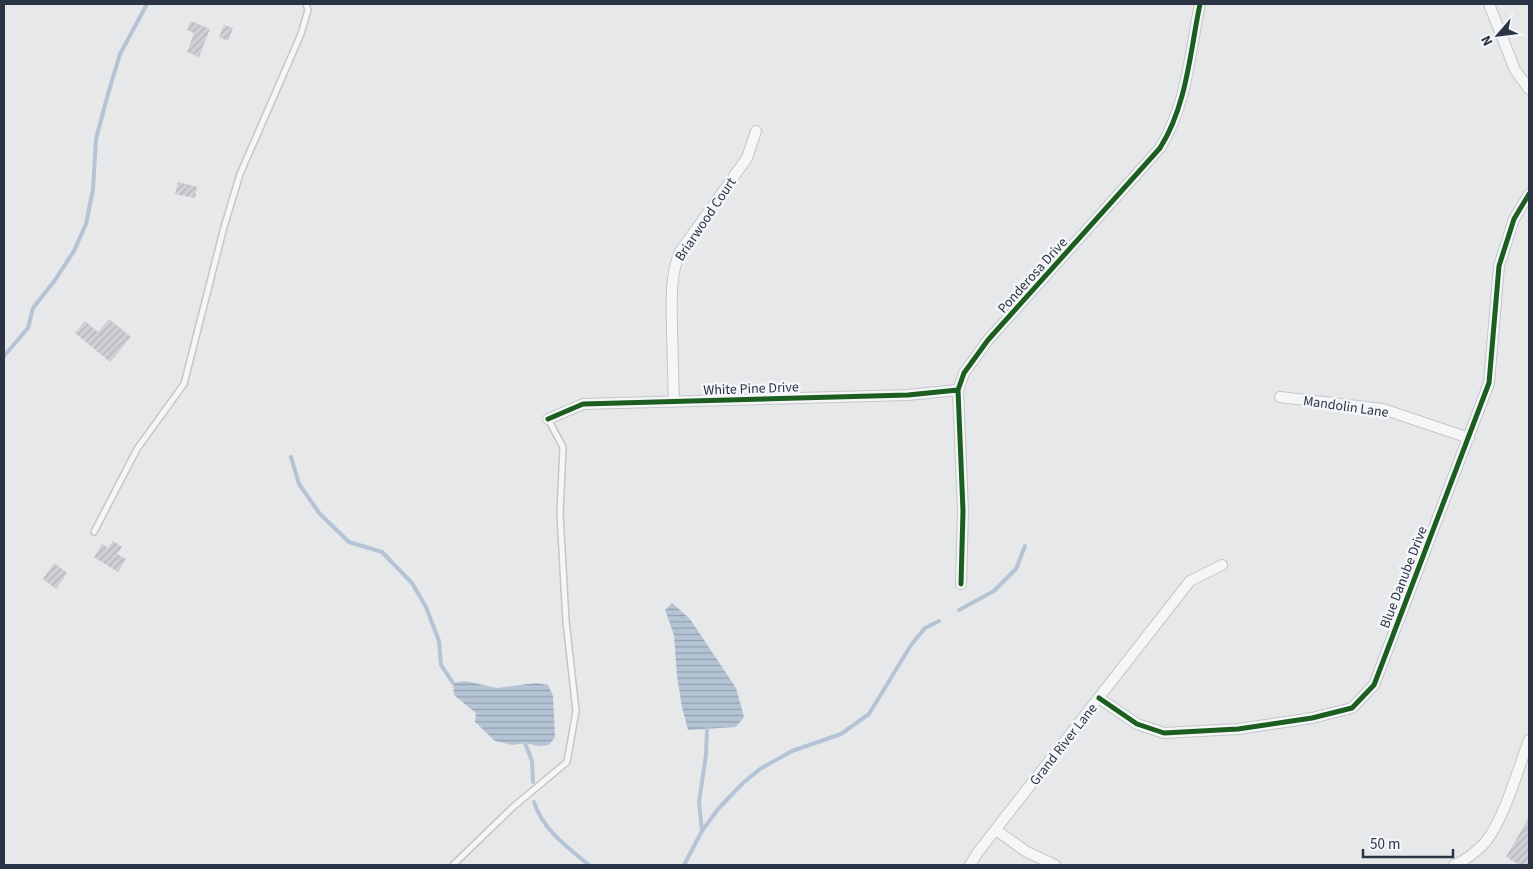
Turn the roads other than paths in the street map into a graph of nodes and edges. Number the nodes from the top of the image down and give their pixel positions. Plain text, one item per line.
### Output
1 (306, 4) edge
2 (1200, 4) edge
3 (1489, 4) edge
4 (1529, 89) edge
5 (756, 131) dead end
6 (1529, 194) edge
7 (958, 390) junction
8 (1280, 397) dead end
9 (674, 402) junction
10 (548, 419) joint
11 (1469, 438) junction
12 (94, 532) dead end
13 (1222, 565) dead end
14 (961, 584) dead end
15 (1099, 698) junction
16 (1529, 740) edge
17 (996, 830) junction
18 (453, 865) edge
19 (970, 865) edge
20 (1056, 865) edge
21 (1454, 865) edge

1 - 12 lane
2 - 7 street, Ponderosa Drive
3 - 4 street
5 - 9 street, Briarwood Court
6 - 11 street, Blue Danube Drive
7 - 9 street, White Pine Drive
7 - 14 street, Ponderosa Drive
8 - 11 street, Mandolin Lane
9 - 10 street, White Pine Drive
10 - 18 lane
11 - 15 street, Blue Danube Drive
13 - 15 street, Grand River Lane
15 - 17 street, Grand River Lane
16 - 21 street
17 - 19 street, Grand River Lane
17 - 20 street

